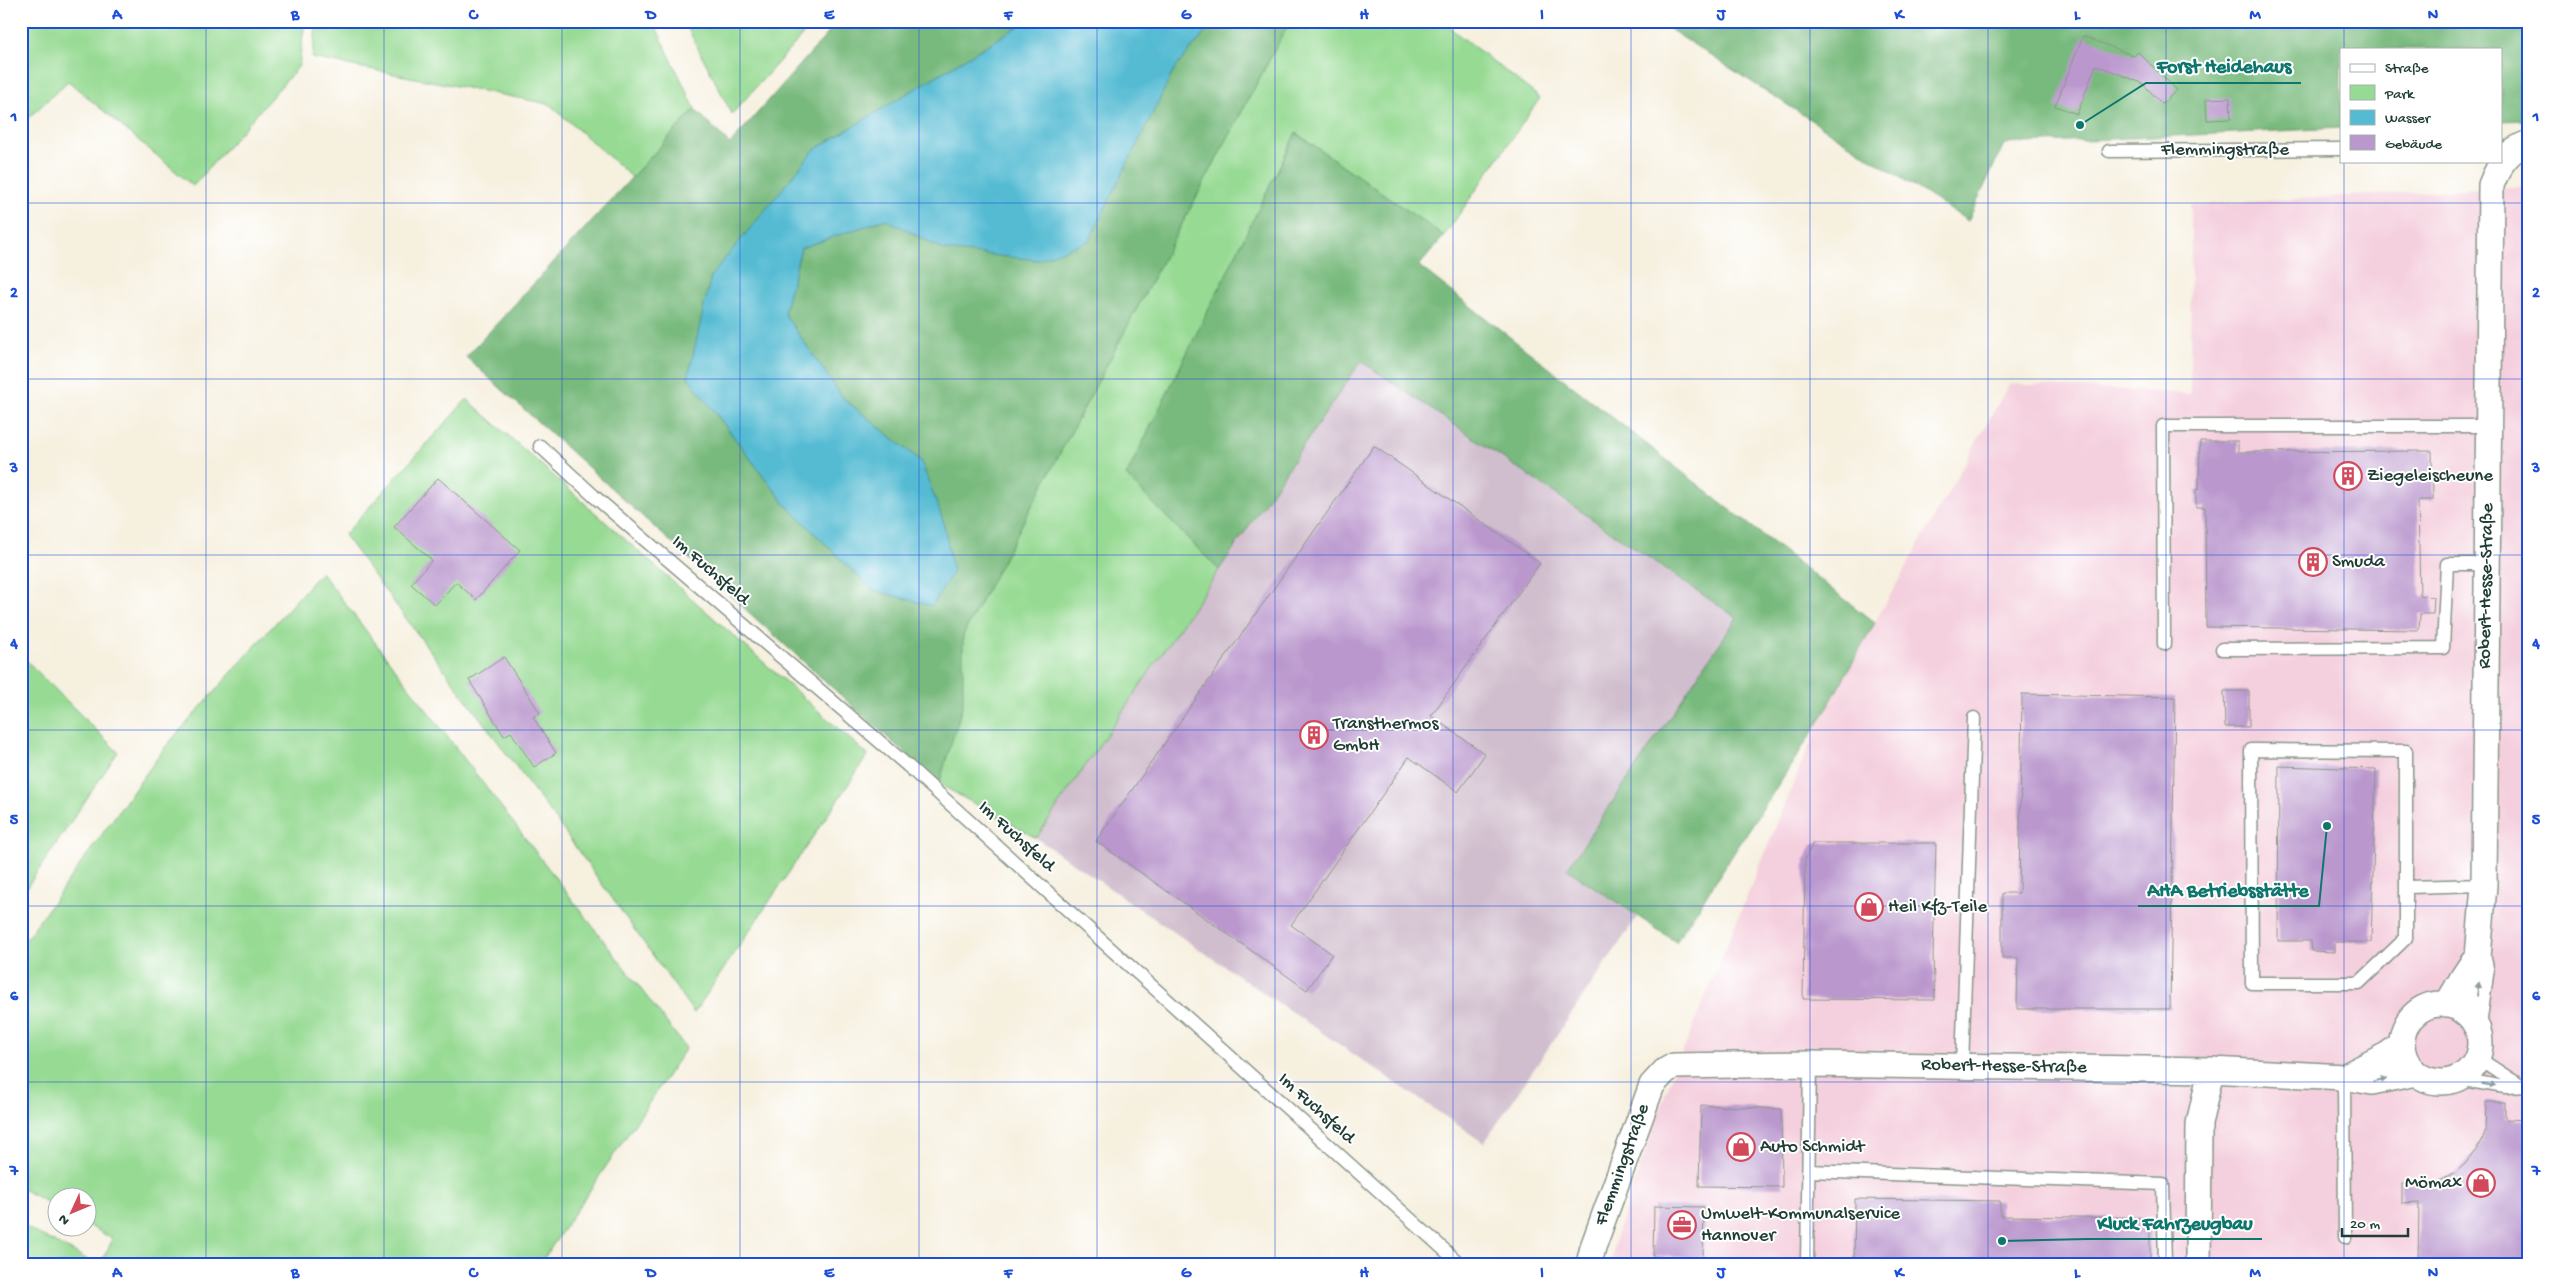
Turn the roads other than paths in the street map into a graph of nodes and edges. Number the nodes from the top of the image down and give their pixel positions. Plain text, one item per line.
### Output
1 (2529, 143) edge
2 (2340, 150) edge
3 (2109, 151) dead end
4 (2502, 160) edge
5 (2500, 162) edge
6 (2489, 426) junction
7 (540, 446) dead end
8 (2487, 564) junction
9 (2164, 644) dead end
10 (2222, 649) dead end
11 (1974, 718) dead end
12 (2484, 885) junction
13 (2407, 887) junction
14 (2478, 957) junction
15 (2446, 1004) junction
16 (2474, 1022) junction
17 (2402, 1044) junction
18 (2478, 1058) junction
19 (1810, 1064) junction
20 (1962, 1067) junction
21 (2211, 1070) junction
22 (1666, 1071) joint
23 (2416, 1073) junction
24 (2344, 1077) junction
25 (2457, 1079) junction
26 (2525, 1086) edge
27 (1808, 1171) junction
28 (2345, 1237) dead end
29 (1460, 1264) edge
30 (1590, 1264) edge
31 (1807, 1264) edge
32 (2164, 1264) edge
33 (2198, 1264) edge

1 - 4 street, Robert-Hesse-Straße
2 - 3 lane, Flemmingstraße
5 - 6 street, Robert-Hesse-Straße
6 - 8 street, Robert-Hesse-Straße
6 - 9 lane
7 - 29 lane, Im Fuchsfeld
8 - 10 lane
8 - 12 street, Robert-Hesse-Straße
11 - 20 lane
12 - 13 lane
12 - 14 street, Robert-Hesse-Straße
13 - 13 lane
14 - 15 street
16 -> 14 street, Robert-Hesse-Straße
15 - 16 street
15 - 17 street
16 - 18 street
17 - 23 street
17 - 24 street
18 - 25 street
18 - 26 lane
19 - 20 street, Robert-Hesse-Straße
19 - 22 street, Robert-Hesse-Straße
19 - 27 lane
20 - 21 street, Robert-Hesse-Straße
21 - 24 street, Robert-Hesse-Straße
21 - 33 street
22 - 30 street, Flemmingstraße
24 -> 23 street, Robert-Hesse-Straße
23 - 25 street
24 - 28 lane
25 -> 26 lane
27 - 31 lane
27 - 32 lane

